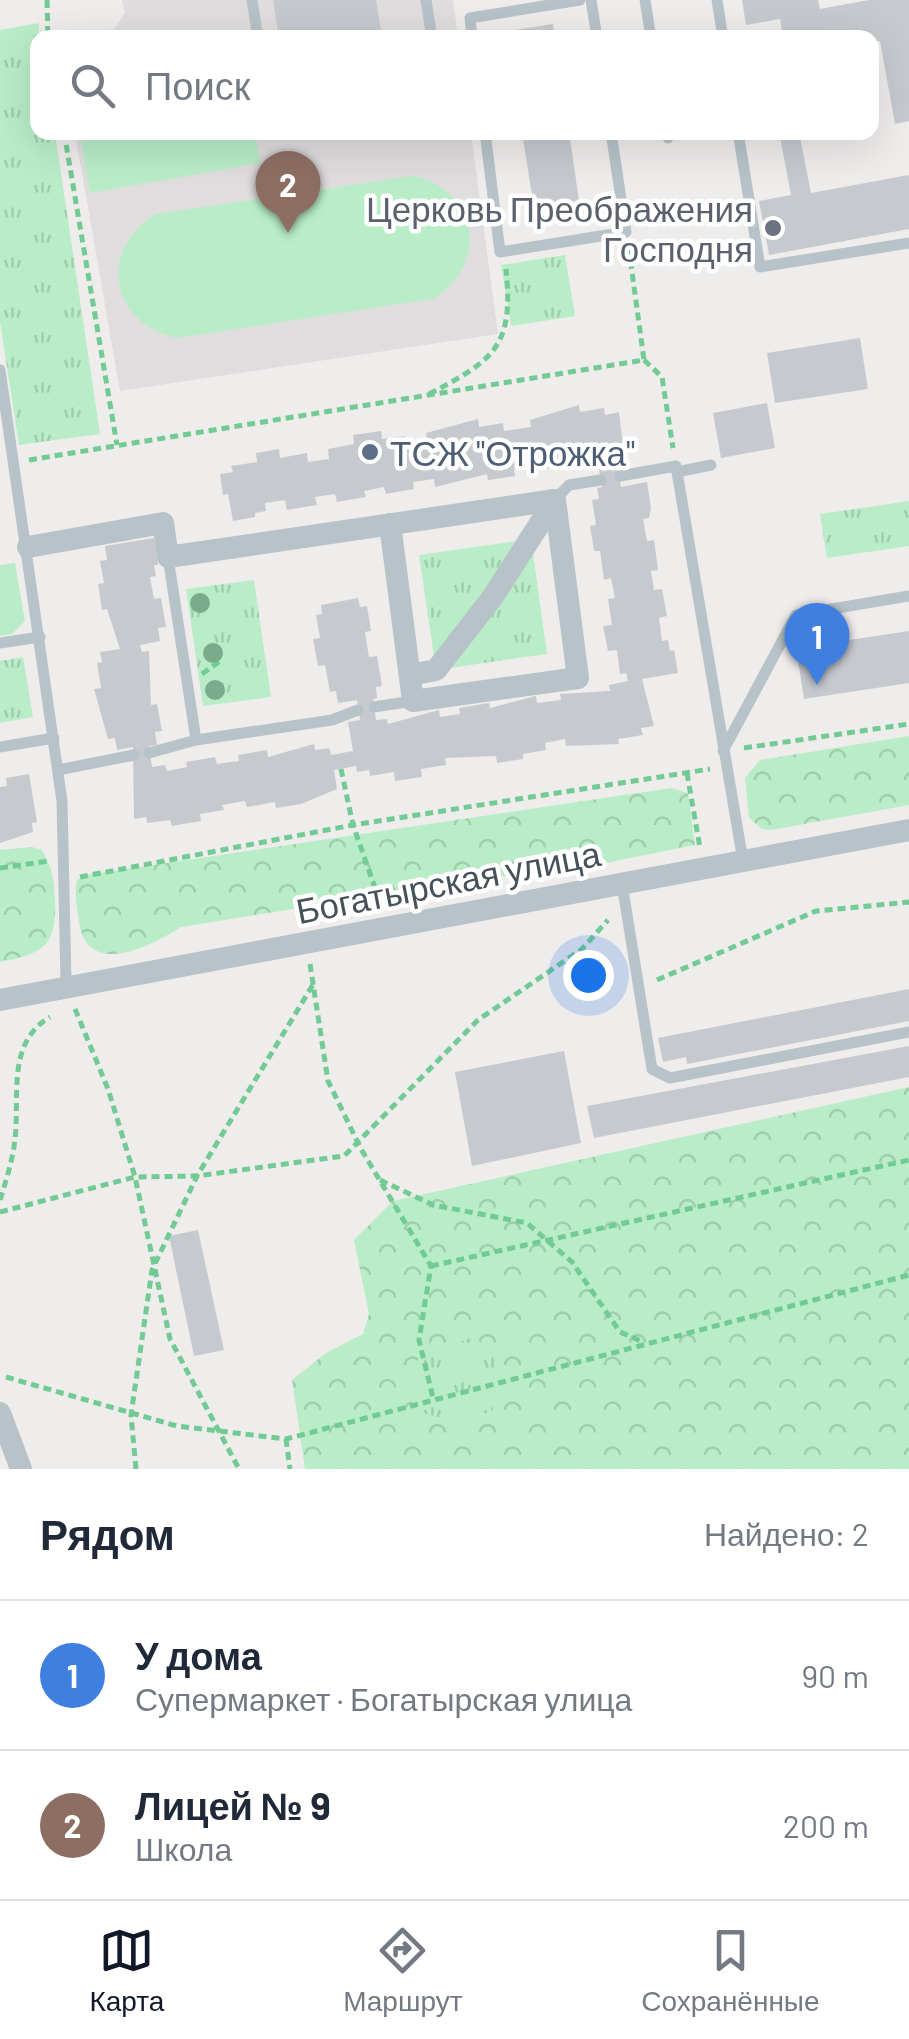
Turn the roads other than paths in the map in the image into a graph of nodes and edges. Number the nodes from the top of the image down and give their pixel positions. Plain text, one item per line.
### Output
1 (252, 0) edge
2 (426, 0) edge
3 (580, 0) edge
4 (591, 0) edge
5 (645, 0) edge
6 (717, 0) edge
7 (257, 30) edge
8 (431, 30) edge
9 (471, 30) edge
10 (596, 30) edge
11 (650, 30) edge
12 (722, 30) edge
13 (486, 140) edge
14 (612, 140) edge
15 (739, 140) edge
16 (909, 243) edge
17 (0, 370) edge
18 (711, 465) dead end
19 (676, 469) junction
20 (620, 476) dead end
21 (600, 480) dead end
22 (555, 500) junction
23 (390, 524) junction
24 (28, 546) junction
25 (168, 557) junction
26 (909, 596) edge
27 (40, 636) junction
28 (0, 643) edge
29 (410, 675) junction
30 (413, 701) junction
31 (374, 707) dead end
32 (358, 710) dead end
33 (54, 738) junction
34 (196, 740) junction
35 (0, 747) edge
36 (723, 751) junction
37 (149, 753) dead end
38 (134, 756) dead end
39 (58, 770) junction
40 (909, 830) edge
41 (743, 861) junction
42 (622, 884) junction
43 (66, 982) dead end
44 (0, 1000) edge
45 (909, 1032) edge
46 (0, 1414) edge
47 (21, 1469) edge

1 - 7 lane
2 - 8 lane
3 - 9 lane
4 - 10 lane
5 - 11 lane
6 - 12 lane
13 - 14 lane
15 - 16 lane
17 - 24 lane
18 - 19 lane
19 - 20 lane
19 - 36 lane
21 - 22 lane
22 - 23 street
22 - 29 street
22 - 30 street
23 - 25 street
23 - 29 street
24 - 25 street
24 - 27 lane
25 - 34 lane
26 - 36 lane
27 - 28 lane
27 - 33 lane
29 - 30 street
30 - 31 lane
32 - 34 lane
33 - 35 lane
33 - 39 lane
34 - 37 lane
36 - 41 lane
38 - 39 lane
39 - 43 lane
40 - 41 street, Богатырская улица
41 - 42 street, Богатырская улица
42 - 44 street, Богатырская улица
42 - 45 lane
46 - 47 street

